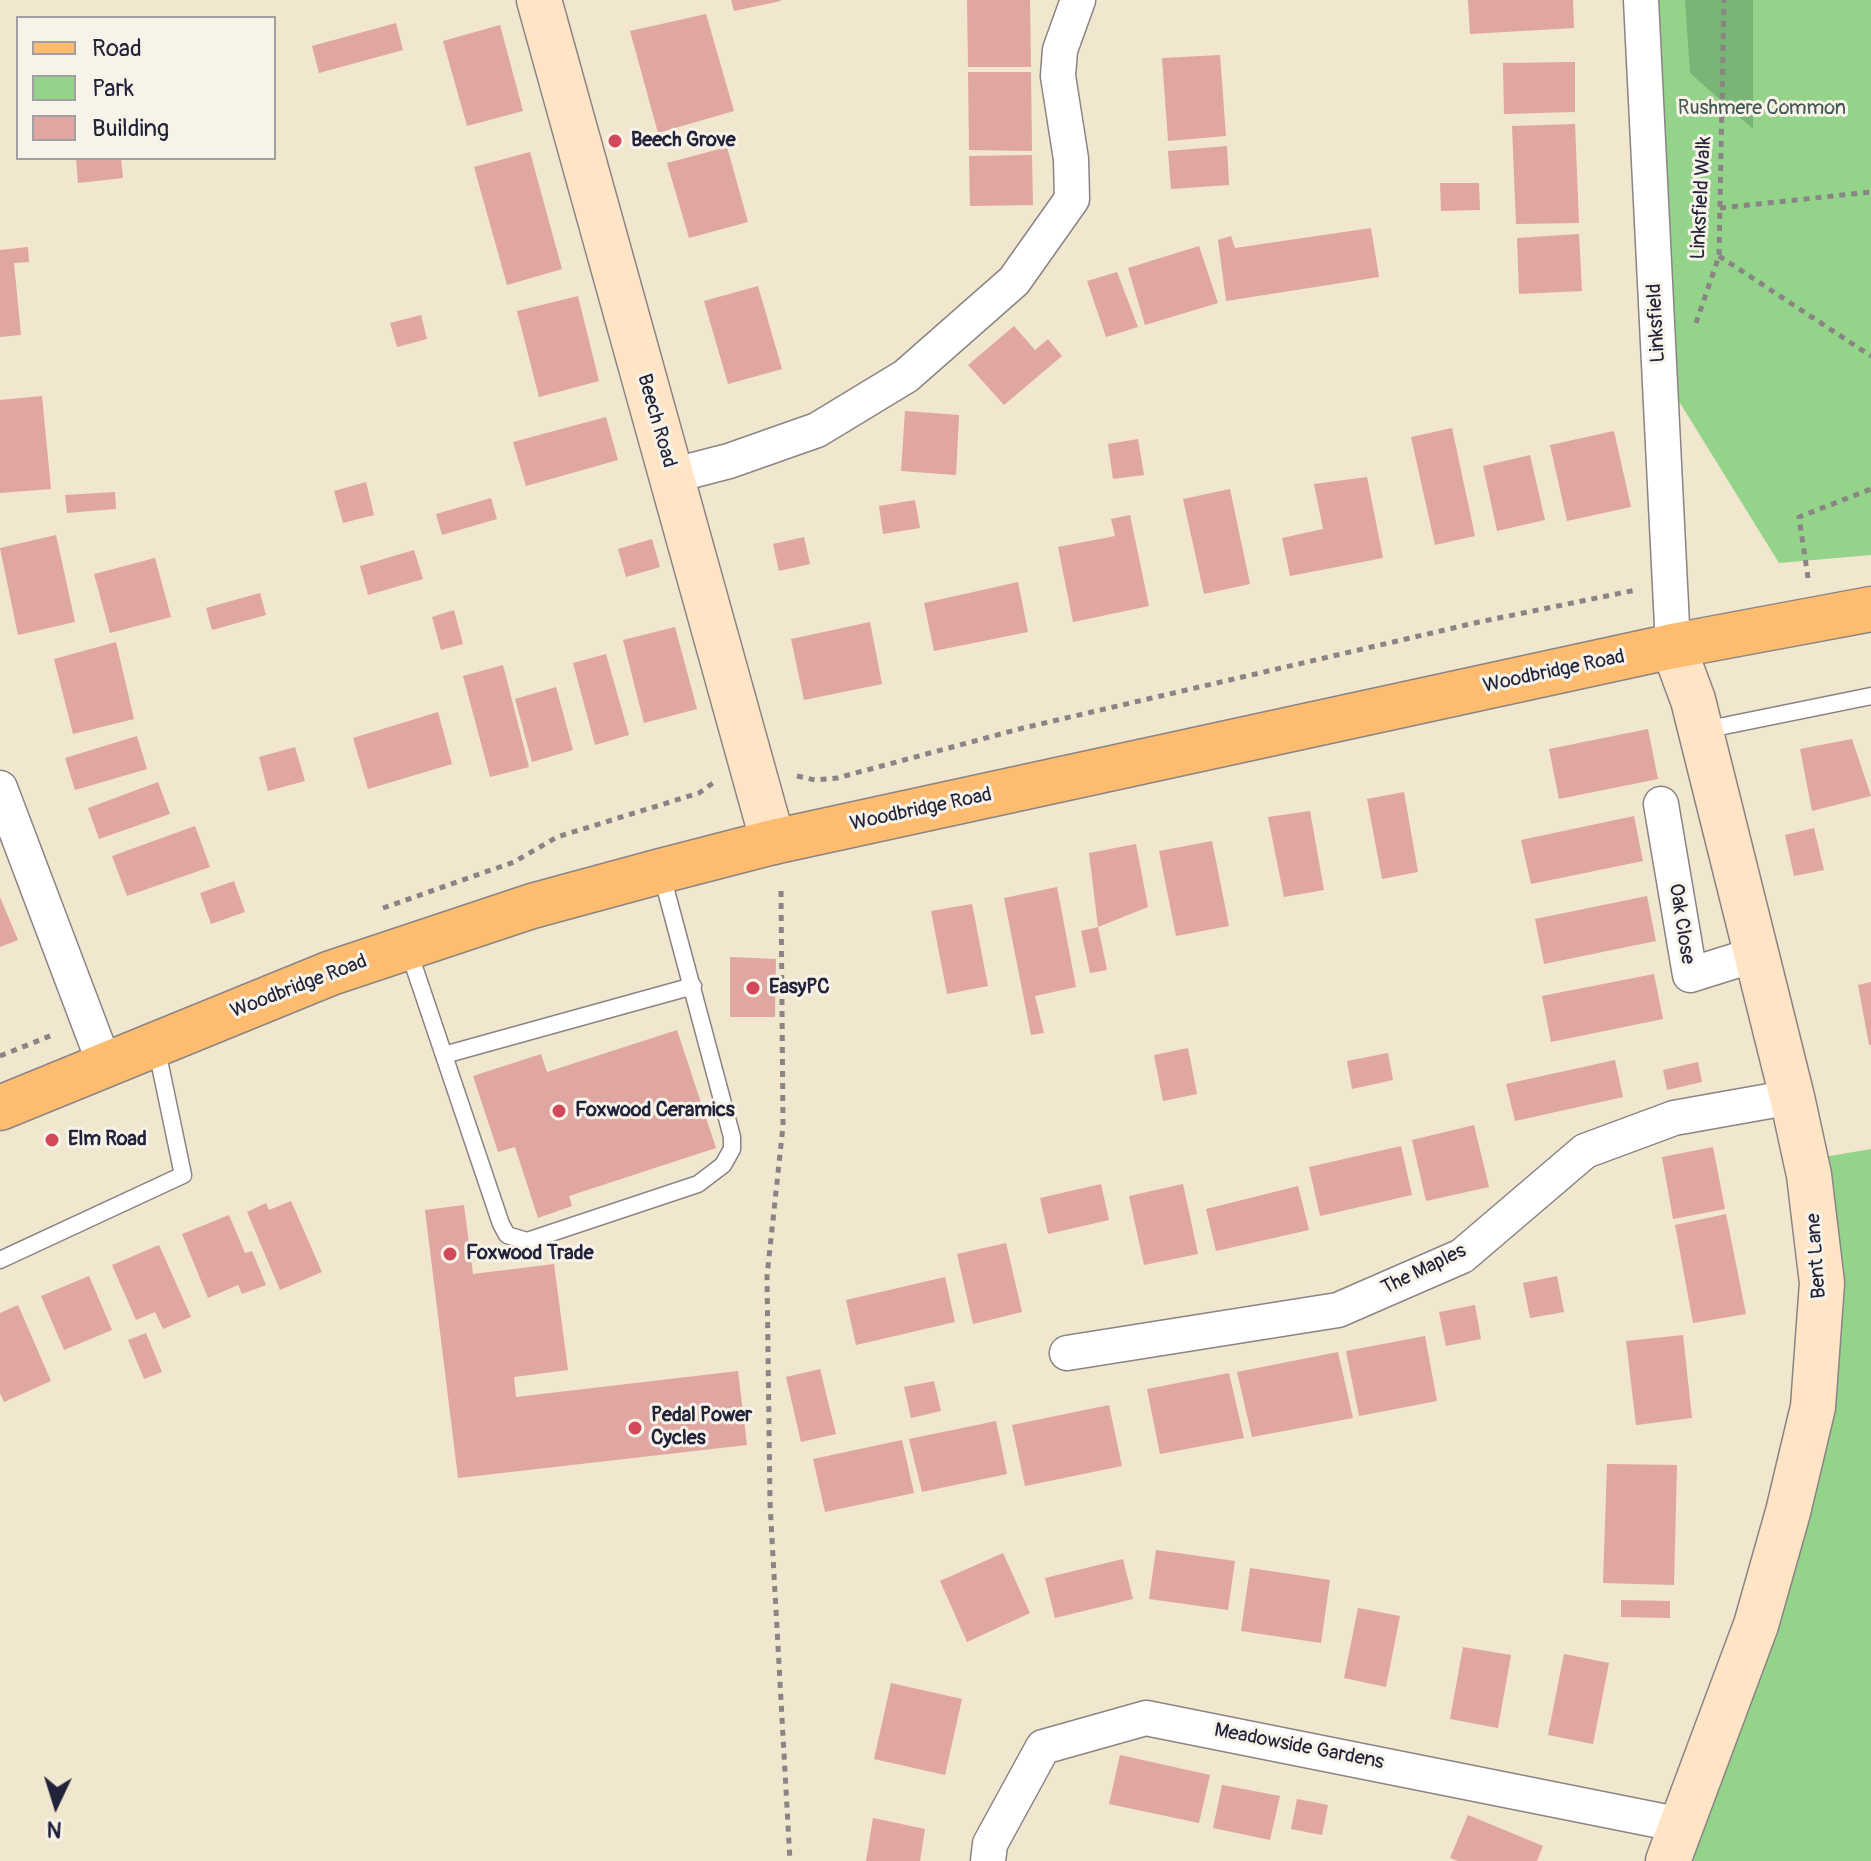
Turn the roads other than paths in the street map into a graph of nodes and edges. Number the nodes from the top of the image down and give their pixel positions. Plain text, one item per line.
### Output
1 (539, 0) edge
2 (1078, 0) edge
3 (1641, 0) edge
4 (671, 476) junction
5 (1871, 609) edge
6 (1673, 646) junction
7 (1871, 696) edge
8 (1701, 731) junction
9 (0, 788) edge
10 (1661, 804) dead end
11 (773, 842) junction
12 (661, 871) junction
13 (407, 947) junction
14 (1757, 954) junction
15 (693, 986) junction
16 (155, 1043) junction
17 (444, 1055) junction
18 (104, 1063) junction
19 (1792, 1097) junction
20 (0, 1108) edge
21 (0, 1260) edge
22 (1067, 1353) dead end
23 (1674, 1843) edge
24 (988, 1861) edge

1 - 4 street, Beech Road
2 - 4 street
3 - 6 street, Linksfield
4 - 11 street, Beech Road
5 - 6 main road, Woodbridge Road
6 - 8 street, Bent Lane
6 - 11 main road, Woodbridge Road
7 - 8 lane
8 - 14 street, Bent Lane
9 - 18 street
10 - 14 street, Oak Close
11 - 12 main road, Woodbridge Road
12 - 13 main road, Woodbridge Road
12 - 15 lane
13 - 16 main road, Woodbridge Road
13 - 17 lane
14 - 19 street, Bent Lane
15 - 17 lane
15 - 17 lane
16 - 18 main road, Woodbridge Road
16 - 21 lane
18 - 20 main road, Woodbridge Road
19 - 22 street, The Maples
19 - 23 street, Bent Lane
23 - 24 street, Meadowside Gardens

